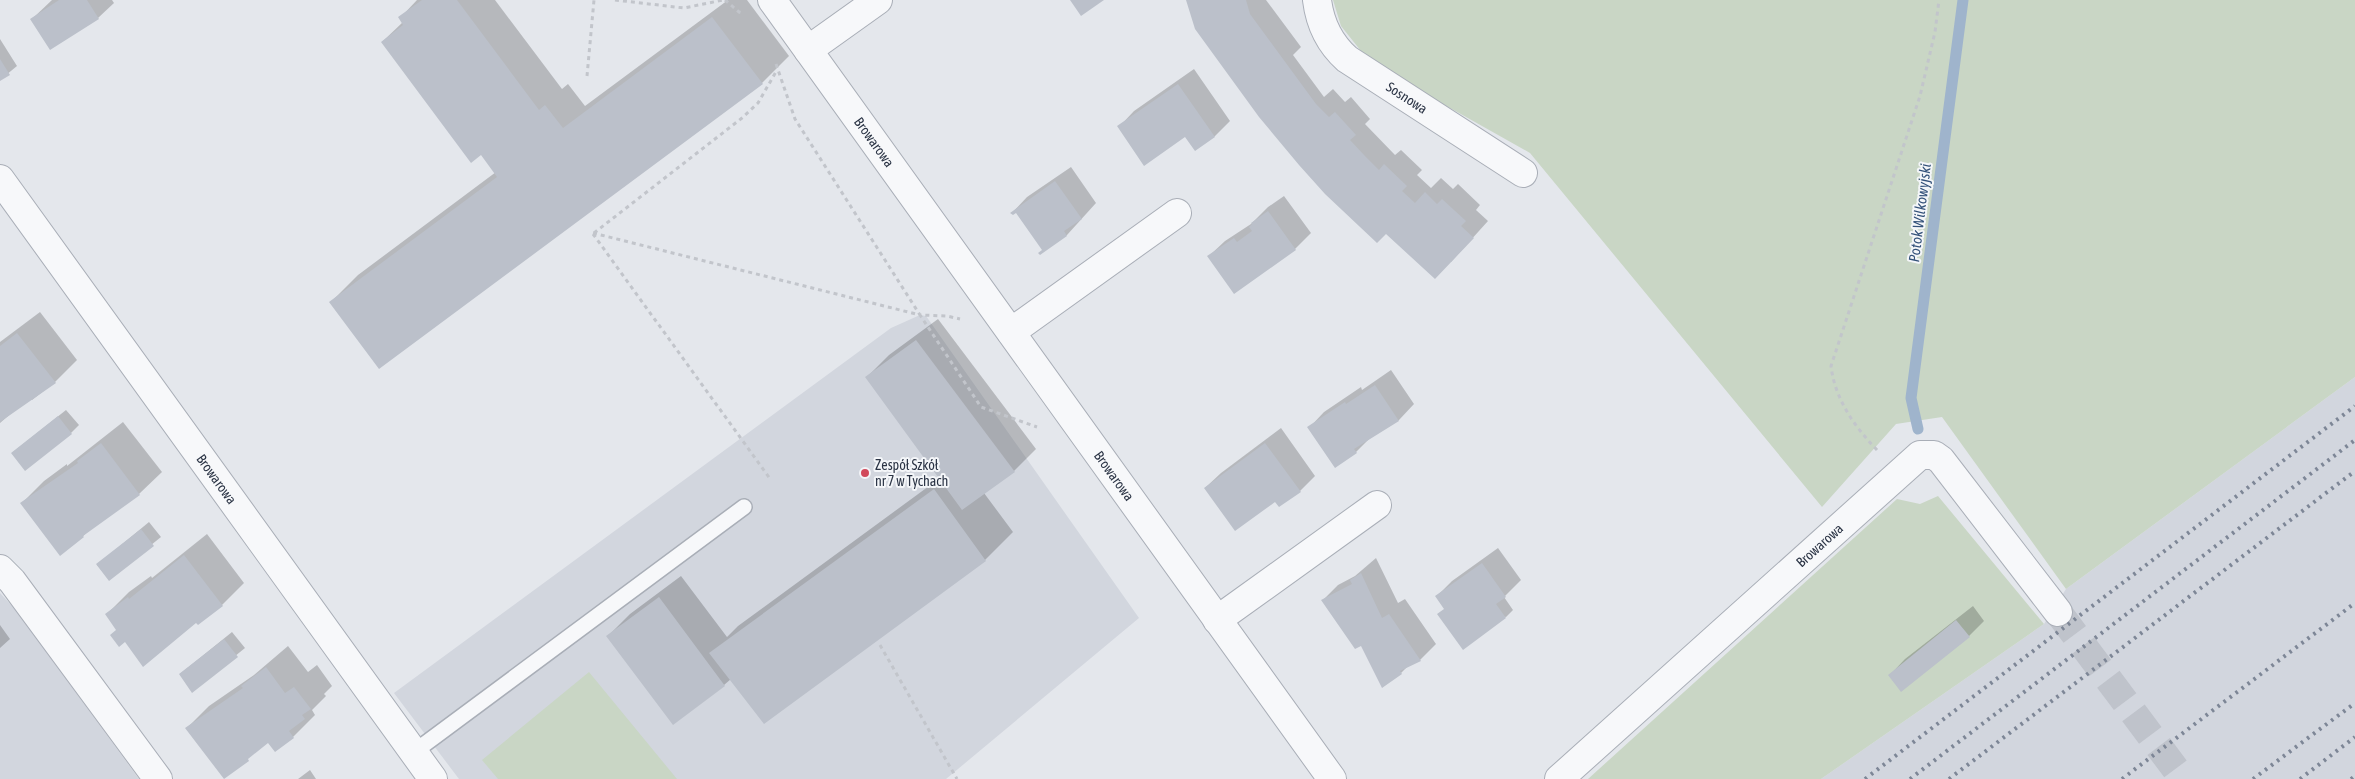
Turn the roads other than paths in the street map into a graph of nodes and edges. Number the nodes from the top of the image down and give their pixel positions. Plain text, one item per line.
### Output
1 (772, 0) edge
2 (878, 0) edge
3 (1317, 0) edge
4 (808, 50) junction
5 (1523, 173) dead end
6 (0, 179) edge
7 (1177, 213) dead end
8 (1011, 332) junction
9 (1377, 505) dead end
10 (744, 507) dead end
11 (6, 575) edge
12 (2058, 612) tunnel mouth
13 (1217, 620) junction
14 (414, 752) junction
15 (158, 779) edge
16 (433, 779) edge
17 (1332, 779) edge
18 (1559, 779) edge

1 - 4 street, Browarowa
2 - 4 street
3 - 5 street, Sosnowa
4 - 8 street, Browarowa
6 - 14 street, Browarowa
7 - 8 street
8 - 13 street, Browarowa
9 - 13 street
10 - 14 lane
11 - 15 street
12 - 18 street, Browarowa
13 - 17 street, Browarowa
14 - 16 street, Browarowa

